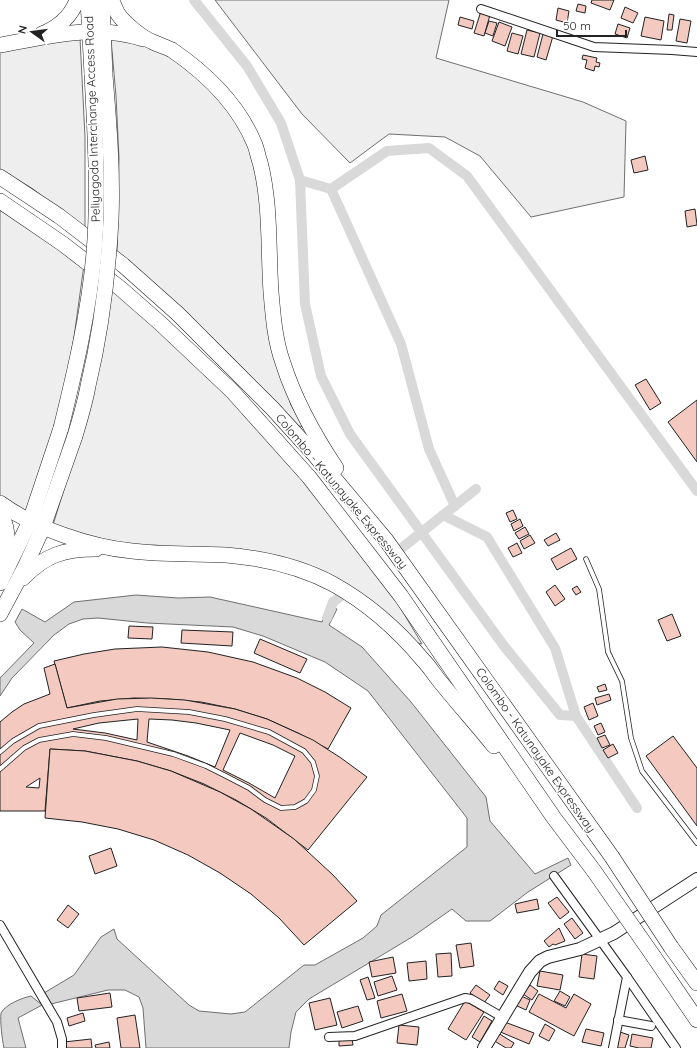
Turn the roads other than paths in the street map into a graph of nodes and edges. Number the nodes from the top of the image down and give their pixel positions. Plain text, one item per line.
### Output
1 (77, 0) edge
2 (88, 0) edge
3 (102, 0) edge
4 (111, 0) edge
5 (481, 9) dead end
6 (97, 31) junction
7 (20, 42) junction
8 (151, 42) junction
9 (0, 45) edge
10 (697, 52) edge
11 (99, 75) junction
12 (0, 177) edge
13 (0, 201) edge
14 (0, 503) edge
15 (0, 511) edge
16 (36, 524) junction
17 (386, 540) junction
18 (109, 549) junction
19 (586, 559) dead end
20 (0, 580) edge
21 (0, 583) edge
22 (15, 586) junction
23 (0, 614) edge
24 (0, 752) edge
25 (0, 769) edge
26 (554, 818) junction
27 (697, 843) edge
28 (554, 876) dead end
29 (697, 879) edge
30 (0, 925) edge
31 (600, 940) junction
32 (627, 978) junction
33 (697, 983) edge
34 (502, 1017) junction
35 (618, 1020) junction
36 (697, 1020) edge
37 (651, 1026) dead end
38 (329, 1037) dead end
39 (62, 1048) edge
40 (484, 1048) edge
41 (613, 1048) edge
42 (676, 1048) edge

1 - 7 highway
2 - 6 highway, Peliyagoda Interchange Access Road
3 - 6 highway, Peliyagoda Interchange Access Road
4 - 8 highway
5 - 10 street
6 - 7 highway
6 - 8 highway
6 - 11 highway, Peliyagoda Interchange Access Road
7 - 9 highway
8 - 17 highway
11 - 16 highway, Peliyagoda Interchange Access Road, bridge
11 - 16 highway, Peliyagoda Interchange Access Road, bridge
12 - 17 highway, Colombo - Katunayake Expressway
13 - 26 highway, Colombo - Katunayake Expressway
14 - 16 highway
15 - 20 highway
16 - 18 highway
16 - 21 highway, Peliyagoda Interchange Access Road
16 - 22 highway, Peliyagoda Interchange Access Road
17 - 33 highway, Colombo - Katunayake Expressway, bridge
18 - 22 highway
18 - 26 highway
19 - 27 lane
22 - 23 highway, Peliyagoda Interchange Access Road
24 - 25 lane
26 - 36 highway, Colombo - Katunayake Expressway, bridge
28 - 31 street
29 - 31 street
30 - 39 street
31 - 32 street
31 - 34 street
32 - 35 street
32 - 42 street
34 - 38 street
34 - 40 street
35 - 37 street
35 - 41 street

